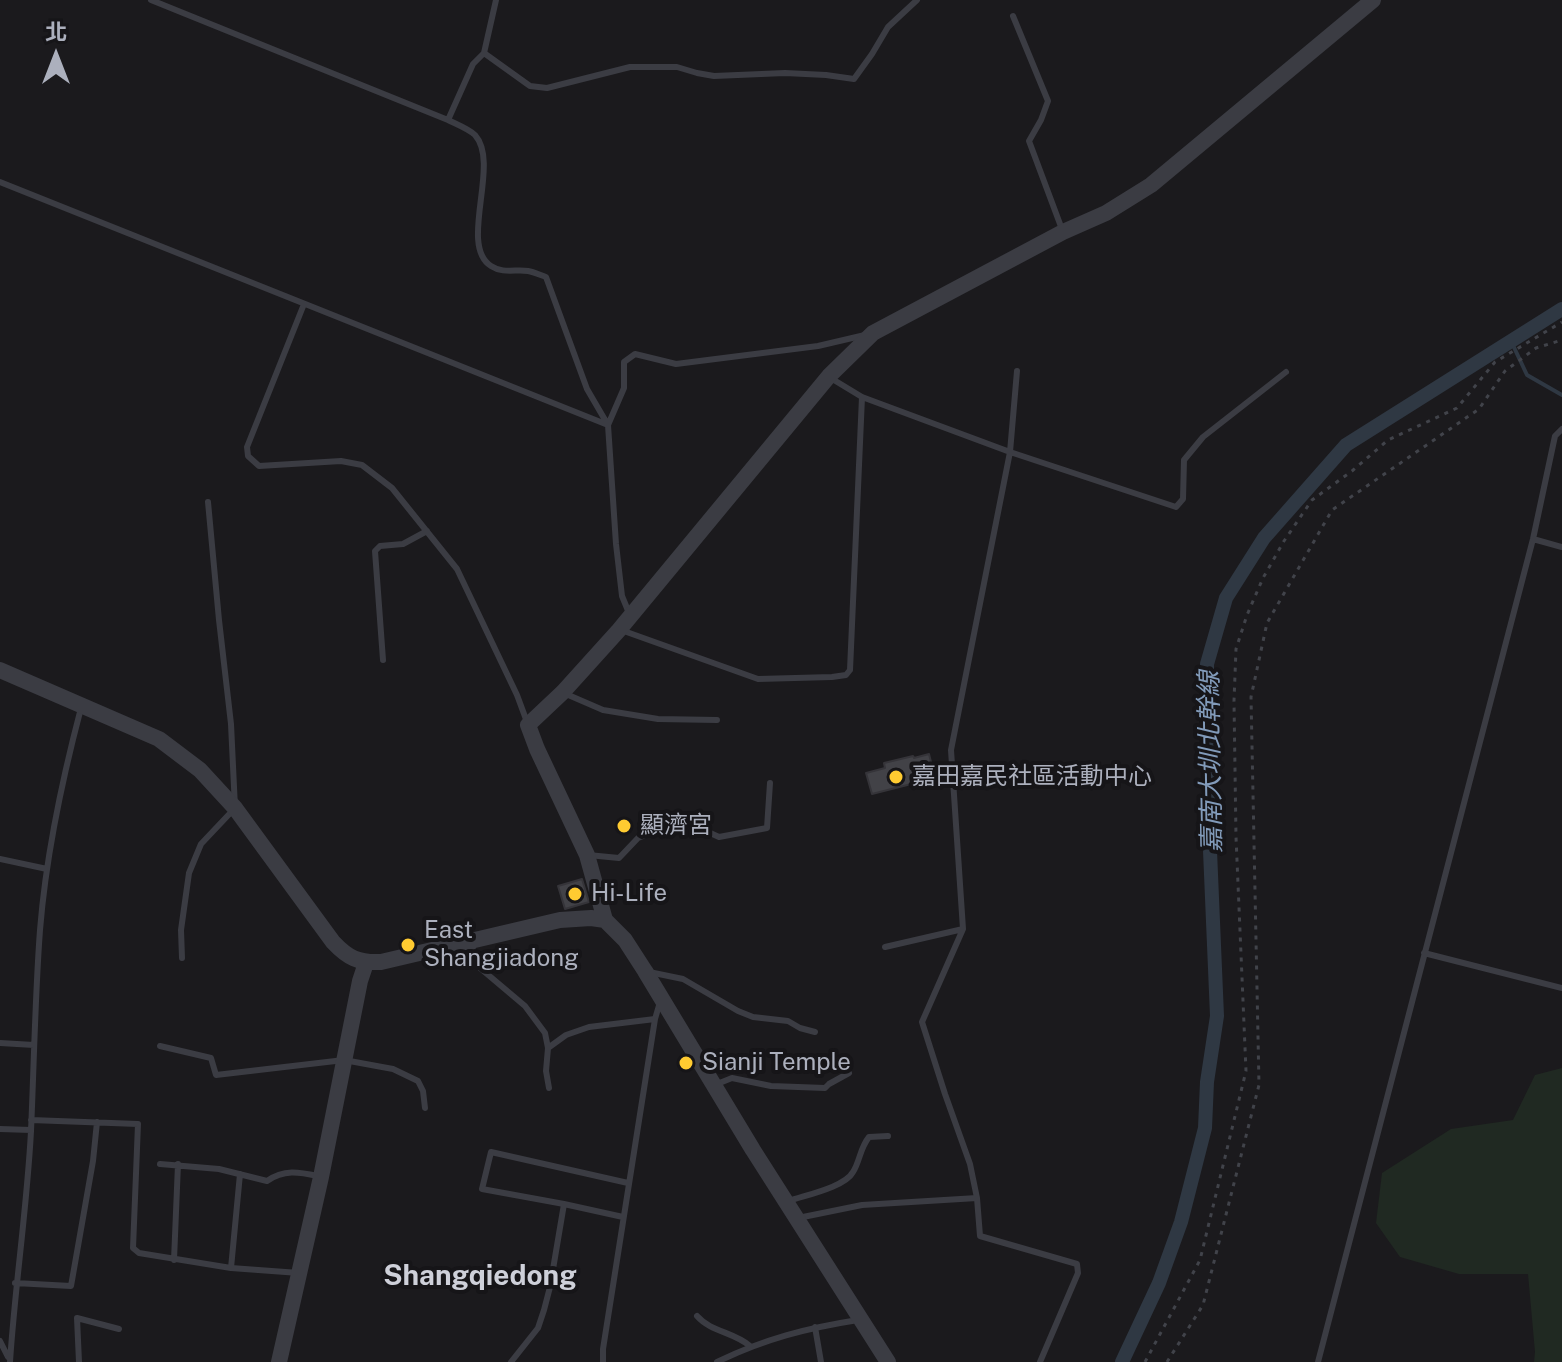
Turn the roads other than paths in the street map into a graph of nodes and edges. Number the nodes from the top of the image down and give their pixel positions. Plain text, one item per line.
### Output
1 (151, 0) edge
2 (496, 0) edge
3 (917, 0) edge
4 (1373, 0) edge
5 (1013, 16) dead end
6 (484, 53) junction
7 (448, 120) junction
8 (0, 182) edge
9 (1063, 232) junction
10 (304, 304) junction
11 (873, 333) junction
12 (1017, 371) dead end
13 (1286, 372) dead end
14 (829, 376) junction
15 (862, 397) junction
16 (608, 425) junction
17 (1562, 429) edge
18 (1010, 452) junction
19 (208, 502) dead end
20 (427, 531) junction
21 (1533, 539) junction
22 (1562, 547) edge
23 (630, 616) junction
24 (619, 630) junction
25 (383, 660) dead end
26 (0, 670) edge
27 (563, 692) junction
28 (82, 704) junction
29 (717, 720) dead end
30 (528, 725) junction
31 (770, 783) dead end
32 (235, 808) junction
33 (587, 855) junction
34 (0, 859) edge
35 (47, 869) junction
36 (605, 920) junction
37 (963, 929) junction
38 (470, 942) junction
39 (885, 947) dead end
40 (1424, 953) junction
41 (182, 958) dead end
42 (366, 963) junction
43 (645, 971) junction
44 (1562, 988) edge
45 (661, 999) junction
46 (655, 1019) junction
47 (815, 1032) dead end
48 (0, 1043) edge
49 (34, 1045) junction
50 (160, 1046) dead end
51 (548, 1048) junction
52 (344, 1060) junction
53 (849, 1073) dead end
54 (714, 1086) junction
55 (549, 1088) dead end
56 (425, 1108) dead end
57 (31, 1120) junction
58 (97, 1122) junction
59 (0, 1129) edge
60 (31, 1130) junction
61 (888, 1136) dead end
62 (160, 1164) dead end
63 (178, 1164) junction
64 (240, 1174) junction
65 (321, 1177) junction
66 (628, 1183) junction
67 (977, 1198) junction
68 (786, 1202) junction
69 (564, 1204) junction
70 (623, 1217) junction
71 (796, 1218) junction
72 (174, 1260) junction
73 (231, 1268) junction
74 (299, 1273) junction
75 (15, 1283) junction
76 (697, 1316) dead end
77 (860, 1320) junction
78 (815, 1327) junction
79 (119, 1329) dead end
80 (0, 1341) edge
81 (750, 1346) junction
82 (10, 1361) edge
83 (79, 1362) edge
84 (279, 1362) edge
85 (511, 1362) edge
86 (603, 1362) edge
87 (717, 1362) edge
88 (821, 1362) edge
89 (888, 1362) edge
90 (1040, 1362) edge
91 (1318, 1362) edge

1 - 7 lane
2 - 6 lane
3 - 6 lane
4 - 9 street
5 - 9 lane
6 - 7 lane
7 - 16 lane
8 - 10 lane
9 - 11 street
10 - 16 lane
10 - 20 lane
11 - 14 street
11 - 16 lane
12 - 18 lane
13 - 18 lane
14 - 15 lane
14 - 23 street
15 - 18 lane
15 - 24 lane
16 - 23 lane
17 - 21 lane
18 - 37 lane
19 - 32 lane
20 - 25 lane
20 - 30 lane
21 - 22 lane
21 - 40 lane
23 - 24 street
24 - 27 street
26 - 28 street
27 - 29 lane
27 - 30 street
28 - 32 street
28 - 35 lane
30 - 33 street
31 - 33 lane
32 - 41 lane
32 - 42 street
33 - 36 street
34 - 35 lane
35 - 49 lane
36 - 38 street
36 - 43 street
37 - 39 lane
37 - 67 lane
38 - 42 street
38 - 51 lane
40 - 44 lane
40 - 91 lane
42 - 52 street
43 - 45 street
43 - 47 lane
45 - 46 lane
45 - 54 street
46 - 51 lane
46 - 66 lane
48 - 49 lane
49 - 57 lane
50 - 52 lane
51 - 55 lane
52 - 56 lane
52 - 65 street
53 - 54 lane
54 - 68 street
57 - 58 lane
57 - 60 lane
58 - 72 lane
58 - 75 lane
59 - 60 lane
60 - 75 lane
61 - 68 lane
62 - 63 lane
63 - 64 lane
63 - 72 lane
64 - 65 lane
64 - 73 lane
65 - 74 street
66 - 69 lane
66 - 70 lane
67 - 71 lane
67 - 90 lane
68 - 71 street
69 - 70 lane
69 - 85 lane
70 - 86 lane
71 - 77 street
72 - 73 lane
73 - 74 lane
74 - 84 street
75 - 82 lane
76 - 81 lane
77 - 78 lane
77 - 89 street
78 - 81 lane
78 - 88 lane
79 - 83 lane
80 - 82 lane
81 - 87 lane

